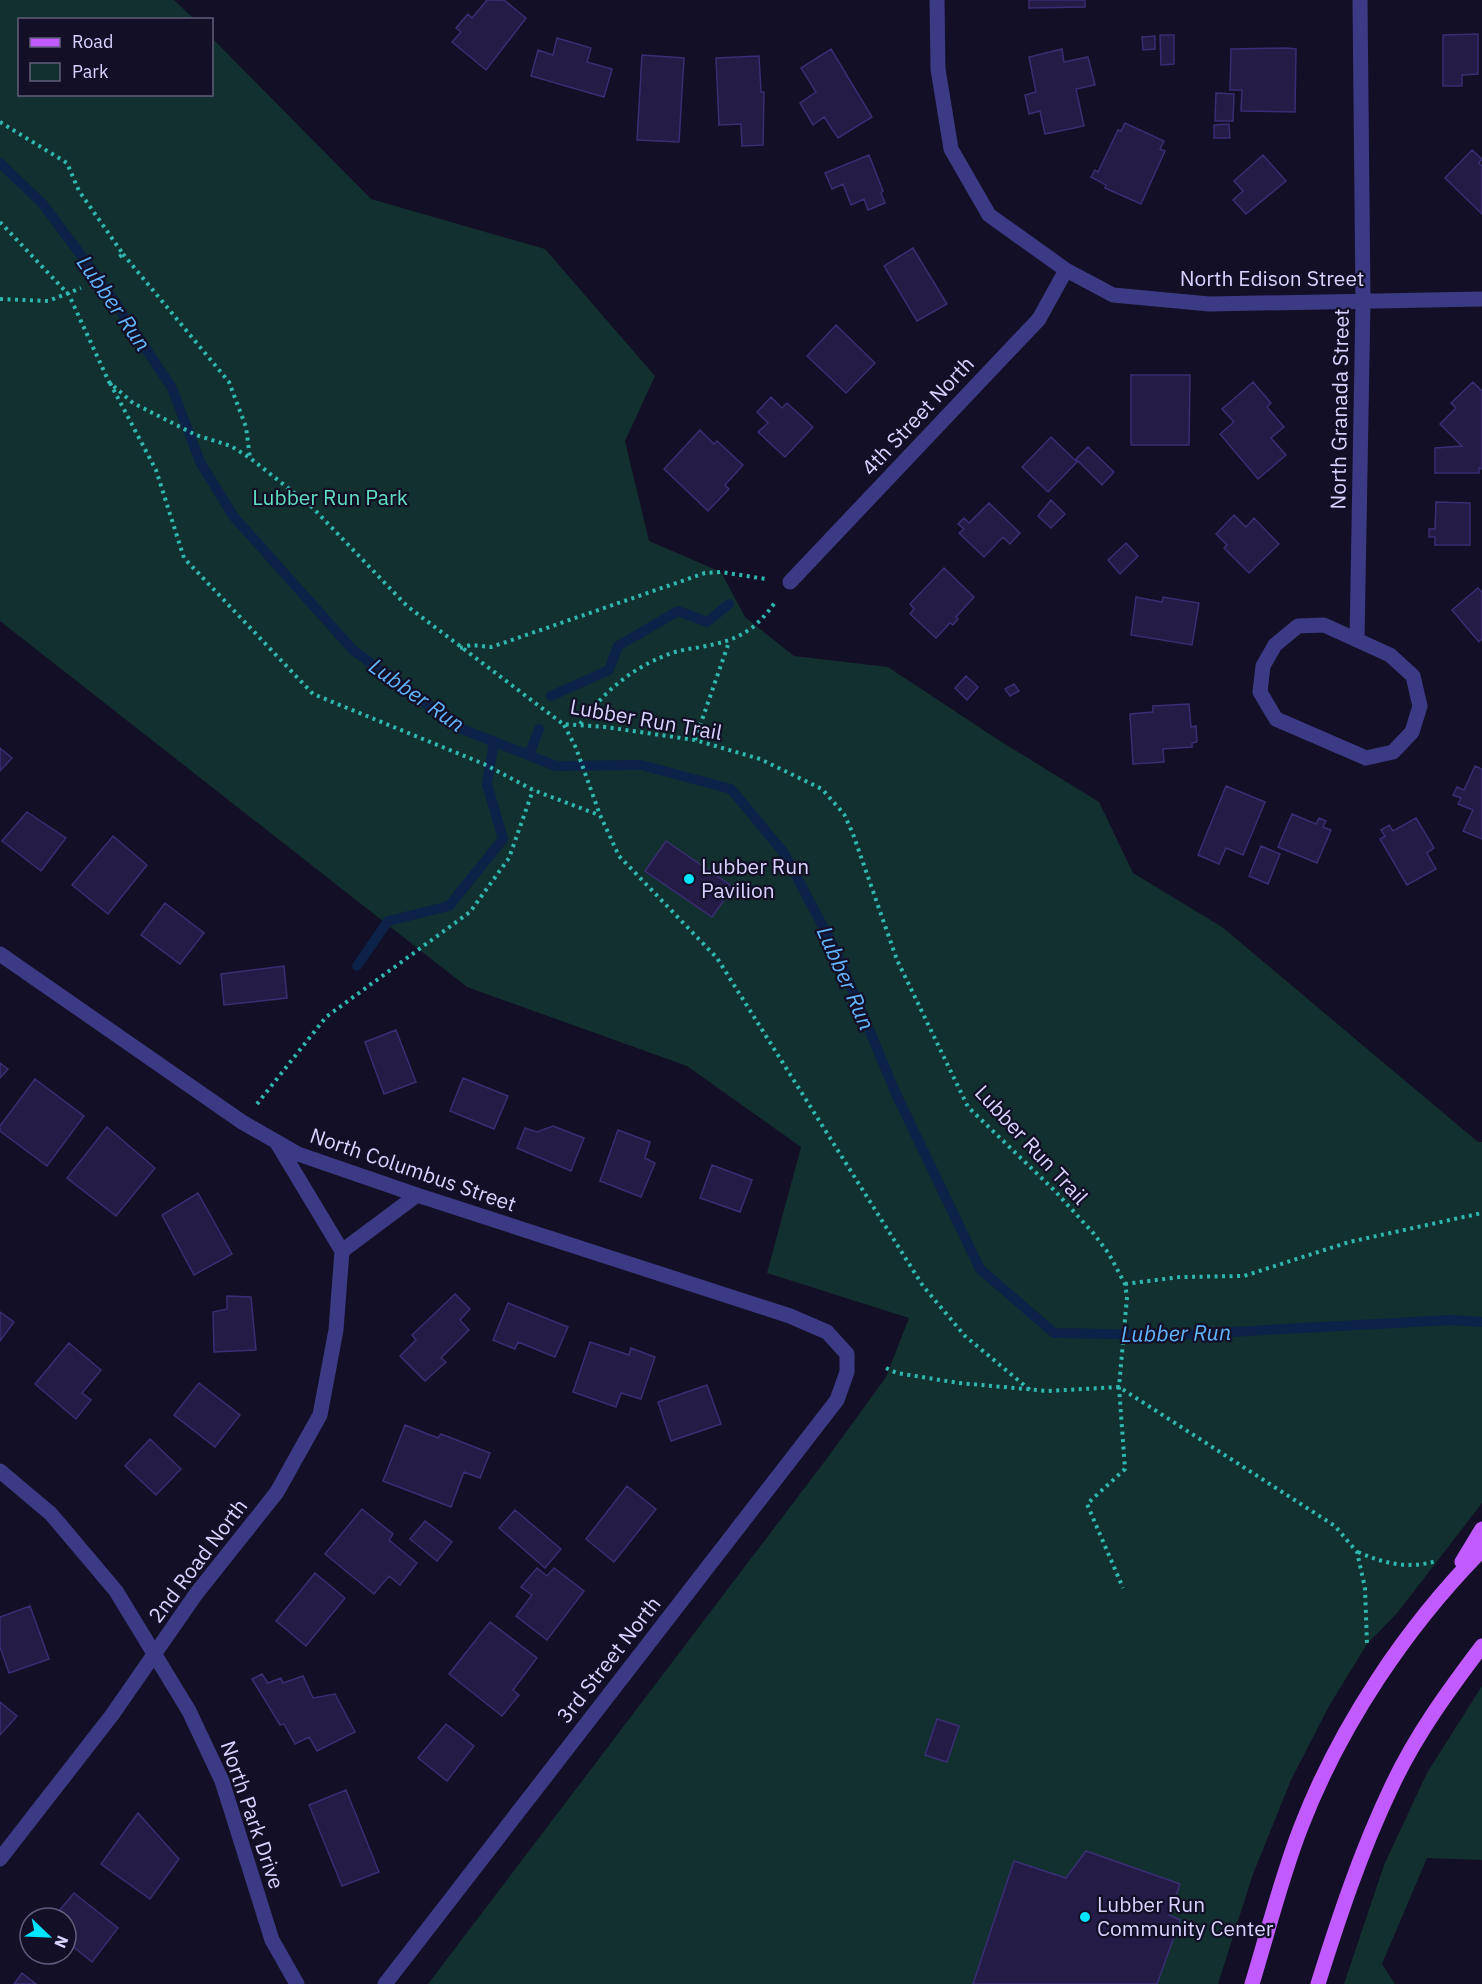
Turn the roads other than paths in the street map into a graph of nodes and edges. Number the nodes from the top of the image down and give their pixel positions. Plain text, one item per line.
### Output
1 (937, 0) edge
2 (1360, 0) edge
3 (1066, 270) junction
4 (1482, 299) edge
5 (1363, 301) junction
6 (790, 582) road end
7 (1357, 640) junction
8 (0, 954) edge
9 (276, 1142) junction
10 (417, 1196) junction
11 (342, 1251) junction
12 (847, 1354) joint
13 (0, 1471) edge
14 (1482, 1529) edge
15 (1482, 1550) edge
16 (1447, 1586) junction
17 (1482, 1646) edge
18 (153, 1656) junction
19 (0, 1859) edge
20 (297, 1984) edge
21 (386, 1984) edge
22 (1252, 1984) edge
23 (1318, 1984) edge

1 - 3 street, North Edison Street
2 - 5 street, North Granada Street
3 - 5 street, North Edison Street
3 - 6 street, 4th Street North
4 - 5 street, North Edison Street
5 - 7 street, North Granada Street
7 - 7 street
8 - 9 street, North Columbus Street
9 - 10 street, North Columbus Street
9 - 11 street
10 - 11 street
10 - 12 street, North Columbus Street
11 - 18 street, 2nd Road North
12 - 21 street, 3rd Street North
13 - 18 street, North Park Drive
14 - 16 main road
15 - 16 main road
16 - 22 main road
17 - 23 main road
18 - 19 street, 2nd Road North
18 - 20 street, North Park Drive

